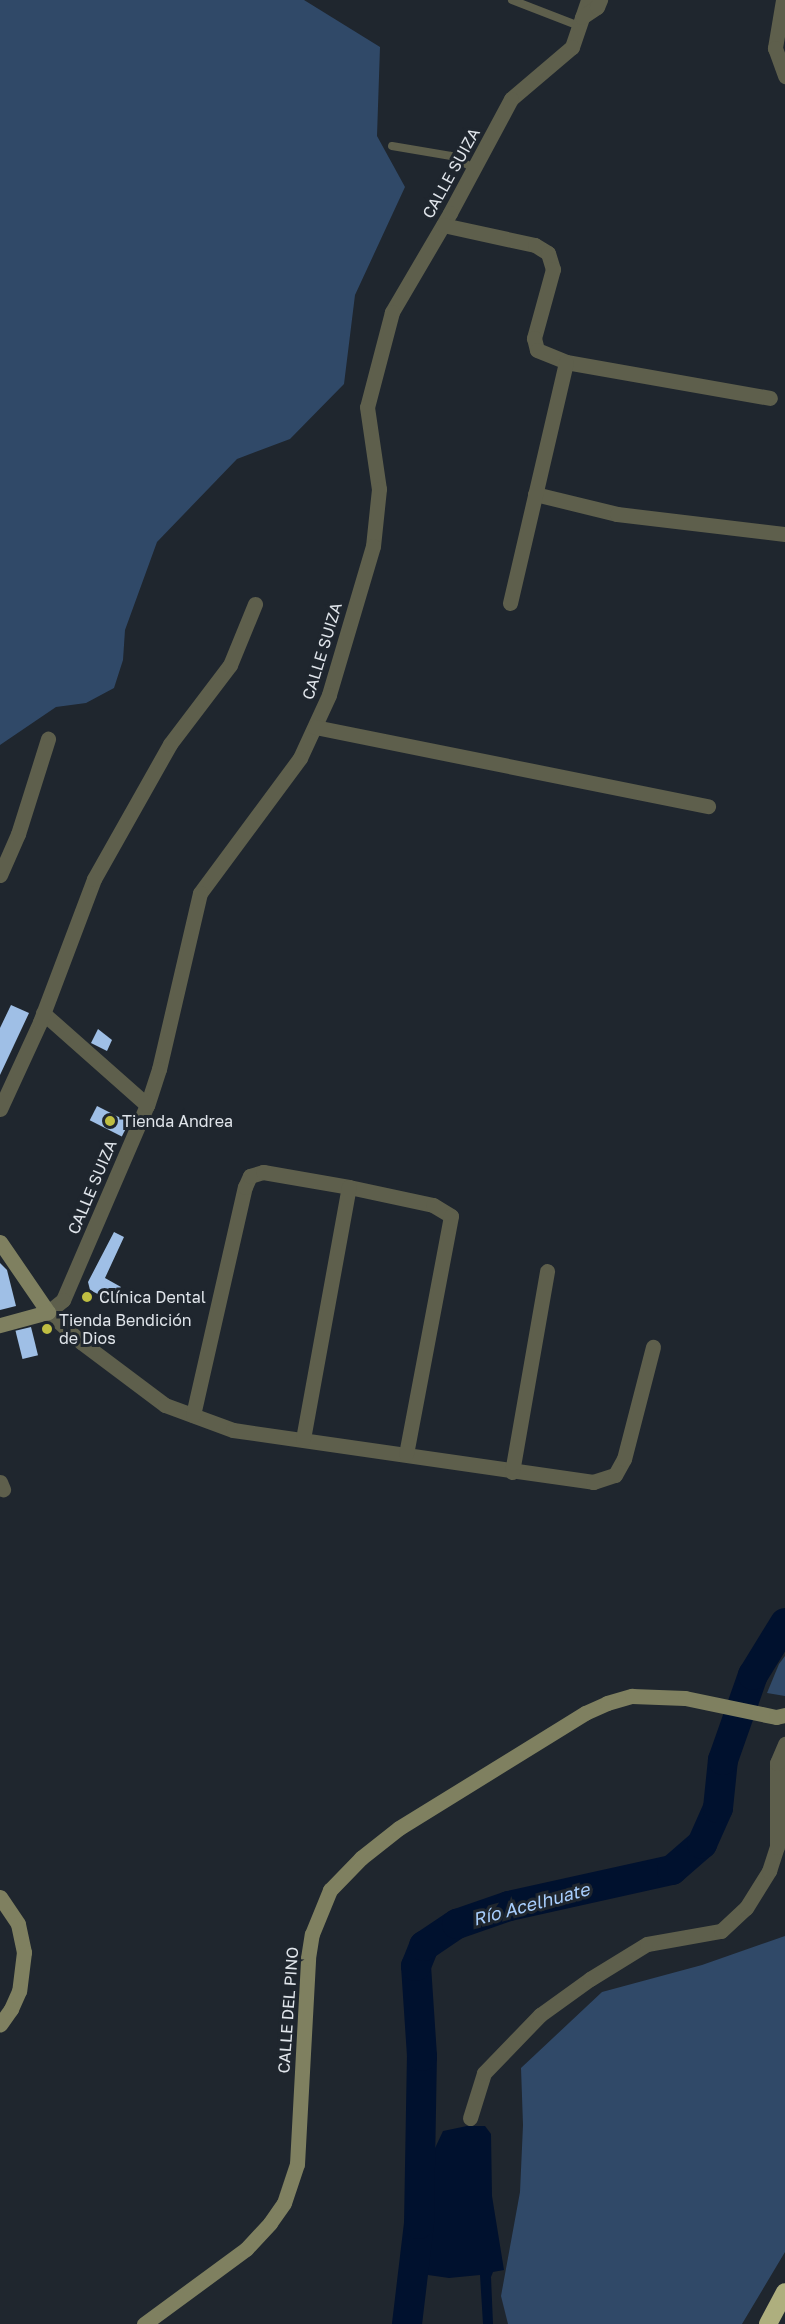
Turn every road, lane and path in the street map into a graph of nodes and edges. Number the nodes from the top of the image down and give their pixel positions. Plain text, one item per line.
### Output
1 (512, 0) edge
2 (588, 0) edge
3 (600, 0) edge
4 (783, 0) edge
5 (581, 21) junction
6 (785, 76) edge
7 (392, 146) dead end
8 (474, 168) junction
9 (443, 225) junction
10 (566, 362) junction
11 (770, 398) dead end
12 (535, 494) junction
13 (785, 534) edge
14 (510, 603) dead end
15 (255, 604) dead end
16 (315, 727) junction
17 (48, 739) dead end
18 (708, 806) dead end
19 (0, 875) edge
20 (44, 1013) junction
21 (147, 1105) junction
22 (0, 1109) edge
23 (349, 1187) junction
24 (0, 1242) edge
25 (547, 1270) dead end
26 (48, 1312) junction
27 (0, 1325) edge
28 (653, 1347) dead end
29 (193, 1415) junction
30 (303, 1439) junction
31 (406, 1454) junction
32 (512, 1472) junction
33 (780, 1716) edge
34 (785, 1744) edge
35 (0, 1897) edge
36 (0, 2025) edge
37 (470, 2118) dead end
38 (785, 2292) edge
39 (144, 2324) edge
40 (768, 2324) edge

1 - 5 lane
2 - 5 street, CALLE SUIZA
3 - 5 street
4 - 6 street
5 - 8 street, CALLE SUIZA
7 - 8 lane
8 - 9 street, CALLE SUIZA
9 - 10 street
9 - 16 street, CALLE SUIZA
10 - 11 street
10 - 12 street
12 - 13 street
12 - 14 street
15 - 20 street
16 - 18 street
16 - 21 street, CALLE SUIZA
17 - 19 street
20 - 21 street
20 - 22 street
21 - 26 street, CALLE SUIZA
23 - 29 street
23 - 30 street
23 - 31 street
24 - 26 main road
25 - 32 street
26 - 27 main road
26 - 29 street
28 - 32 street
29 - 30 street
30 - 31 street
31 - 32 street
33 - 39 main road, CALLE DEL PINO
34 - 37 street
35 - 36 main road
38 - 40 highway

